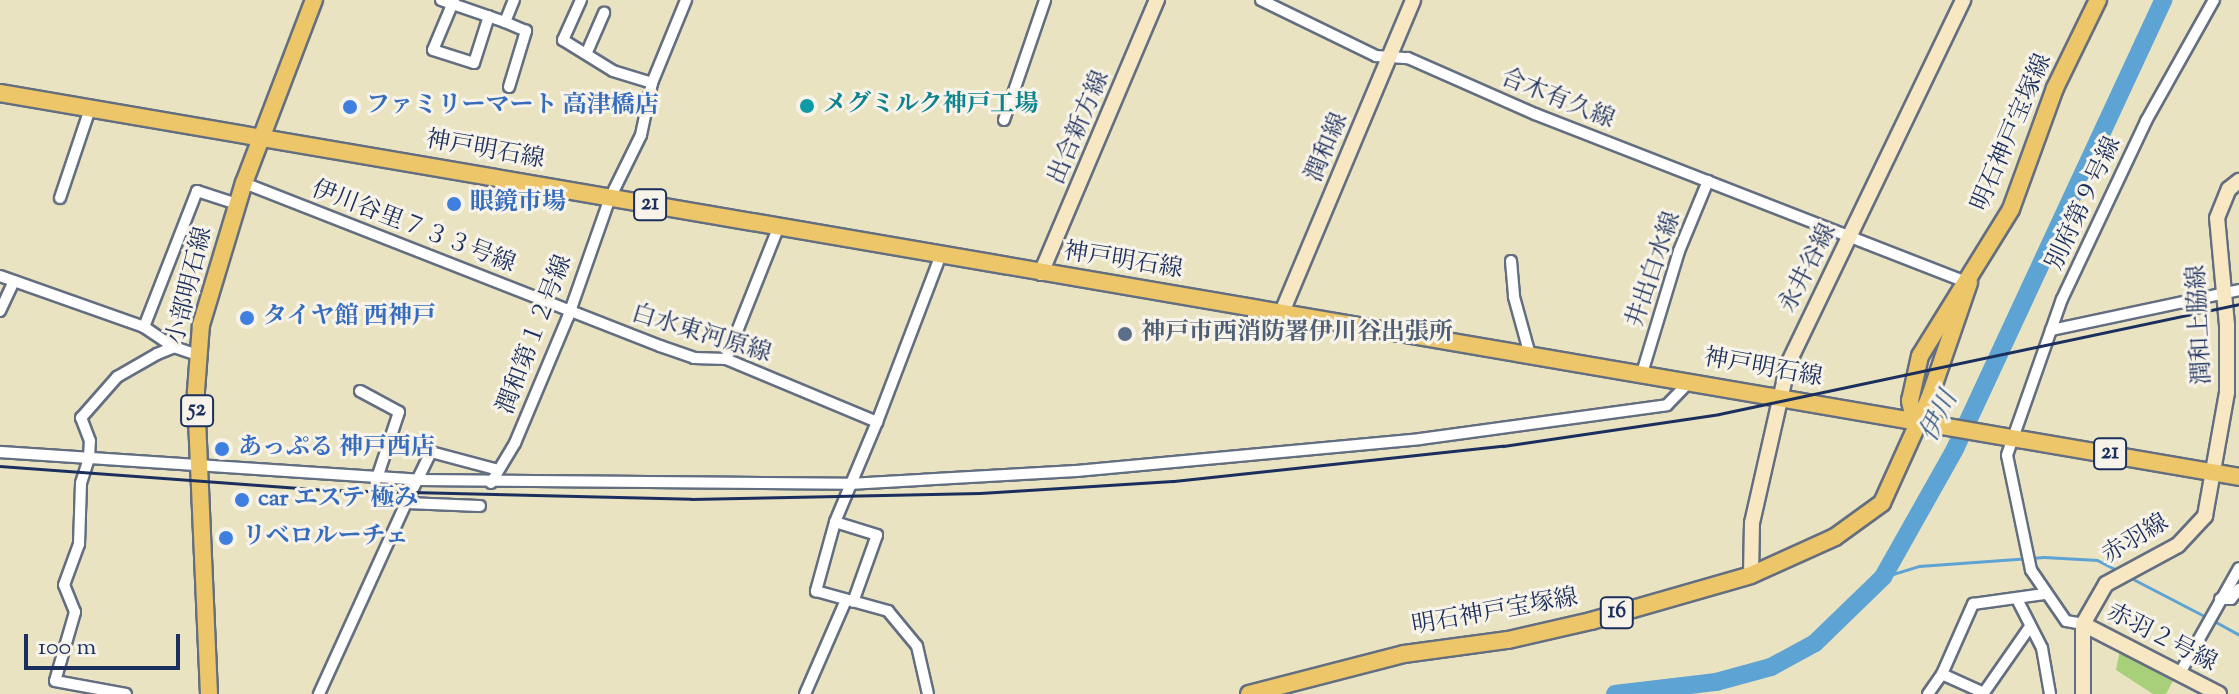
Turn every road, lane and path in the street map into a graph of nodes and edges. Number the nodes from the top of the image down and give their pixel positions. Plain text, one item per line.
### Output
1 (314, 0) edge
2 (514, 0) edge
3 (581, 0) edge
4 (686, 0) edge
5 (1045, 0) edge
6 (1157, 0) edge
7 (1261, 0) edge
8 (1413, 0) edge
9 (1963, 0) edge
10 (2098, 0) edge
11 (2214, 0) edge
12 (449, 1) edge
13 (604, 13) dead end
14 (489, 16) junction
15 (505, 22) junction
16 (587, 52) junction
17 (1390, 56) junction
18 (652, 83) junction
19 (509, 87) dead end
20 (0, 93) edge
21 (90, 109) junction
22 (1004, 120) dead end
23 (260, 138) junction
24 (1708, 181) junction
25 (2239, 181) edge
26 (244, 183) junction
27 (60, 198) dead end
28 (610, 198) junction
29 (237, 204) junction
30 (778, 228) junction
31 (1851, 237) junction
32 (941, 254) junction
33 (1511, 261) dead end
34 (1041, 273) junction
35 (0, 276) edge
36 (14, 281) junction
37 (1969, 283) junction
38 (2239, 290) edge
39 (2224, 293) junction
40 (0, 311) edge
41 (568, 311) junction
42 (1282, 312) junction
43 (144, 327) junction
44 (2051, 330) junction
45 (174, 347) junction
46 (197, 355) junction
47 (1530, 355) junction
48 (726, 359) junction
49 (1642, 373) junction
50 (1691, 381) junction
51 (360, 391) dead end
52 (1784, 397) junction
53 (877, 422) junction
54 (1923, 423) junction
55 (2010, 435) junction
56 (0, 452) edge
57 (89, 458) junction
58 (198, 468) junction
59 (495, 469) junction
60 (2214, 473) junction
61 (2239, 477) edge
62 (377, 478) junction
63 (418, 480) junction
64 (491, 483) junction
65 (849, 484) junction
66 (406, 503) junction
67 (480, 506) dead end
68 (835, 522) junction
69 (2239, 568) edge
70 (1751, 575) junction
71 (2239, 589) edge
72 (2044, 594) junction
73 (2220, 599) junction
74 (850, 601) junction
75 (2018, 601) junction
76 (2083, 624) junction
77 (2029, 628) junction
78 (2181, 671) junction
79 (1942, 674) junction
80 (1984, 693) edge
81 (126, 694) edge
82 (209, 694) edge
83 (319, 694) edge
84 (805, 694) edge
85 (928, 694) edge
86 (1249, 694) edge
87 (1928, 694) edge
88 (2050, 694) edge
89 (2083, 694) edge
90 (2219, 694) edge

1 - 23 main road, 小部明石線 / 52
2 - 15 street
3 - 16 street
4 - 18 street, 潤和第１２号線
5 - 22 street
6 - 34 street, 出合新方線
7 - 17 street, 合木有久線
8 - 17 street, 潤和線
9 - 31 street, 永井谷線
10 - 37 main road, 明石神戸宝塚線 / 16
11 - 44 street, 別府第９号線
12 - 14 street
12 - 14 street
13 - 16 street
14 - 15 street
15 - 19 street
16 - 18 street
17 - 24 street, 合木有久線
17 - 42 street, 潤和線
18 - 28 street, 潤和第１２号線
20 - 21 main road, 神戸明石線 / 21
21 - 23 main road, 神戸明石線 / 21
21 - 27 street
23 - 26 main road, 小部明石線 / 52
23 - 28 main road, 神戸明石線 / 21
24 - 31 street, 合木有久線
24 - 49 street, 井出白水線
25 - 39 street, 潤和上脇線
26 - 29 main road, 小部明石線 / 52
26 - 41 street, 伊川谷里７３３号線
28 - 30 main road, 神戸明石線 / 21
28 - 41 street, 潤和第１２号線
29 - 43 street
29 - 46 main road, 小部明石線 / 52
30 - 32 main road, 神戸明石線 / 21
30 - 48 street
31 - 37 street, 合木有久線
31 - 52 street, 永井谷線
32 - 34 main road, 神戸明石線 / 21
32 - 53 street
33 - 47 street
34 - 42 main road, 神戸明石線 / 21
35 - 36 street
36 - 40 street
36 - 43 street
37 - 54 main road, 明石神戸宝塚線 / 16
37 - 54 main road, 明石神戸宝塚線 / 16
38 - 39 street
39 - 44 street
39 - 60 street, 潤和上脇線
41 - 48 street, 白水東河原線
41 - 59 street, 潤和第１２号線
42 - 47 main road, 神戸明石線 / 21
43 - 45 street
44 - 55 street, 別府第９号線
45 - 46 street
45 - 57 street
46 - 58 main road, 小部明石線 / 52
47 - 49 main road, 神戸明石線 / 21
48 - 53 street, 白水東河原線
49 - 50 main road, 神戸明石線 / 21
50 - 52 main road, 神戸明石線 / 21
50 - 65 street
51 - 62 street
52 - 54 main road, 神戸明石線 / 21
52 - 70 street, 永井谷線
53 - 65 street
54 - 55 main road, 神戸明石線 / 21
54 - 70 main road, 明石神戸宝塚線 / 16
55 - 60 main road, 神戸明石線 / 21
55 - 72 street, 別府第９号線
56 - 57 street
57 - 58 street
57 - 81 street
58 - 62 street
58 - 82 main road, 小部明石線 / 52
59 - 63 street
59 - 64 street, 潤和第１２号線
60 - 61 main road, 神戸明石線 / 21
60 - 76 street, 赤羽線
62 - 63 street
63 - 64 street
63 - 66 street
64 - 65 street
65 - 68 street
66 - 67 street
66 - 83 street
68 - 74 street
68 - 74 street
69 - 73 street
70 - 86 main road, 明石神戸宝塚線 / 16
71 - 73 street
72 - 75 street
72 - 76 street, 別府第９号線
73 - 78 street
74 - 84 street
74 - 85 street
75 - 77 street
75 - 79 street
76 - 78 street, 赤羽２号線
76 - 89 street, 赤羽線
77 - 80 street
77 - 88 street
78 - 90 street, 赤羽２号線
79 - 80 street
79 - 87 street

